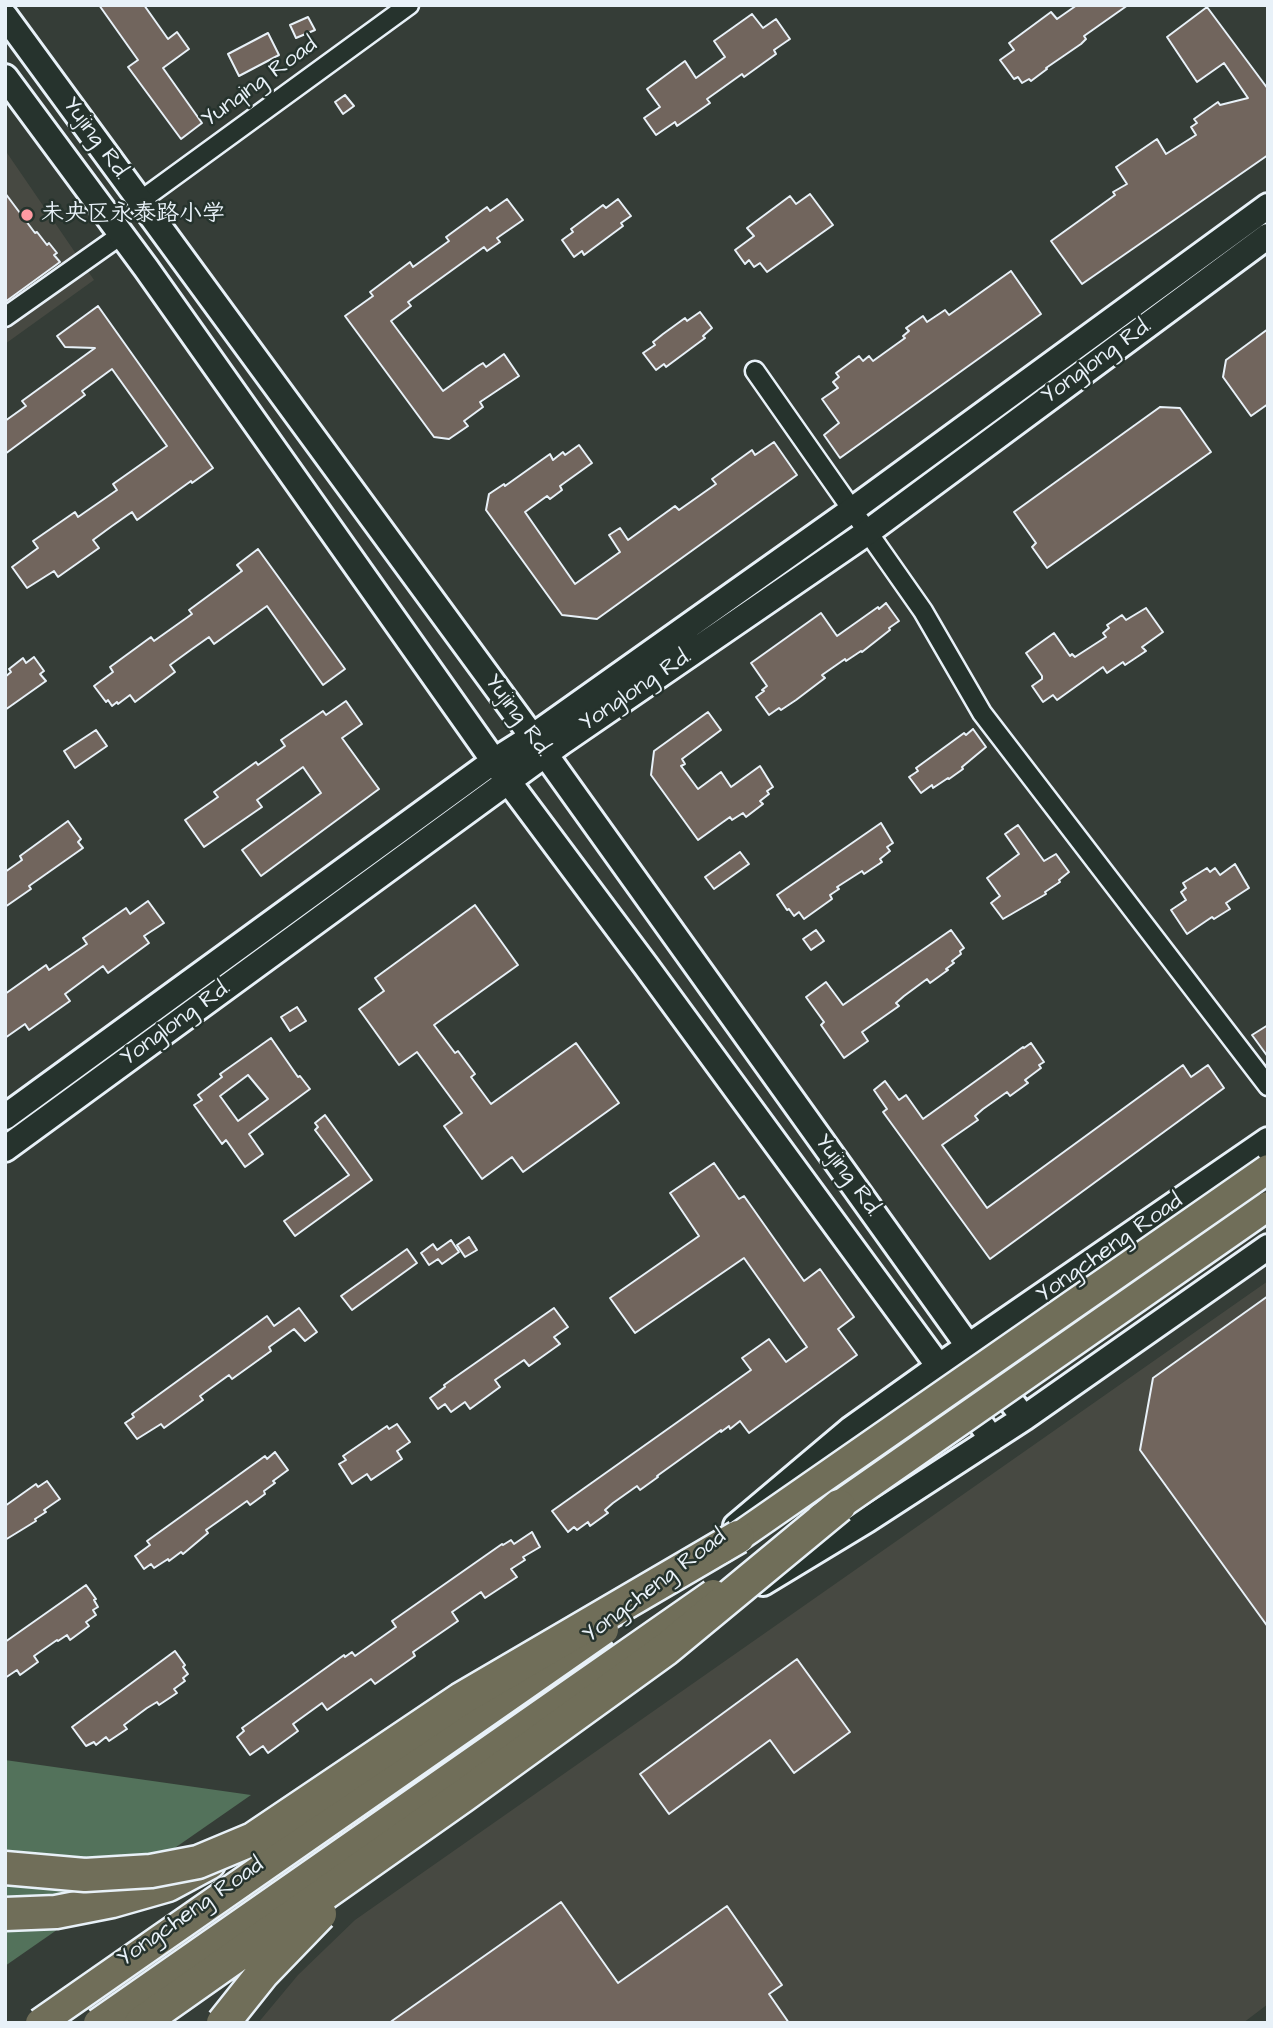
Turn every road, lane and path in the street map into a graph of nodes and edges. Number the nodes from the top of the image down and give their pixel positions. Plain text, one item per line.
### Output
1 (409, 5) edge
2 (5, 16) edge
3 (5, 77) edge
4 (140, 201) junction
5 (1268, 206) edge
6 (121, 235) junction
7 (1268, 236) edge
8 (5, 317) edge
9 (755, 371) dead end
10 (852, 510) junction
11 (867, 532) junction
12 (539, 746) junction
13 (494, 761) junction
14 (508, 781) junction
15 (1268, 1086) edge
16 (5, 1117) edge
17 (1268, 1140) edge
18 (5, 1149) edge
19 (1268, 1170) edge
20 (1268, 1206) edge
21 (1268, 1247) edge
22 (969, 1347) junction
23 (938, 1367) junction
24 (1024, 1418) junction
25 (992, 1439) junction
26 (839, 1506) junction
27 (738, 1537) junction
28 (425, 1822) junction
29 (253, 1839) junction
30 (5, 1868) edge
31 (5, 1914) edge
32 (34, 2023) edge
33 (40, 2023) edge
34 (98, 2023) edge
35 (105, 2023) edge
36 (141, 2023) edge
37 (223, 2023) edge

1 - 4 street, Yunqing Road
2 - 4 street, Yujing Rd.
3 - 6 street, Yujing Rd.
4 - 12 street, Yujing Rd.
5 - 10 street, Yonglong Rd.
6 - 8 street
6 - 13 street, Yujing Rd.
7 - 11 street, Yonglong Rd.
9 - 10 street
10 - 11 street
10 - 12 street, Yonglong Rd.
11 - 12 street, Yonglong Rd.
11 - 15 street
12 - 13 street, Yonglong Rd.
12 - 14 street, Yonglong Rd.
12 - 22 street, Yujing Rd.
13 - 14 street, Yujing Rd.
13 - 16 street, Yonglong Rd.
14 - 18 street, Yonglong Rd.
14 - 23 street, Yujing Rd.
17 - 22 street, Yongcheng Road
19 - 27 main road, bridge
20 - 26 main road, bridge
21 - 24 street, Yongcheng Road
22 - 23 street, Yongcheng Road
22 - 24 street, Yujing Rd.
23 - 25 street, Yujing Rd.
23 - 32 street, Yongcheng Road
24 - 25 street, Yongcheng Road
25 - 35 street, Yongcheng Road
26 - 28 highway, bridge
26 - 34 main road, bridge
27 - 29 highway, bridge
27 - 33 main road, bridge
28 - 36 highway, bridge
28 - 37 highway, bridge
29 - 30 highway, bridge
29 - 31 highway, bridge

